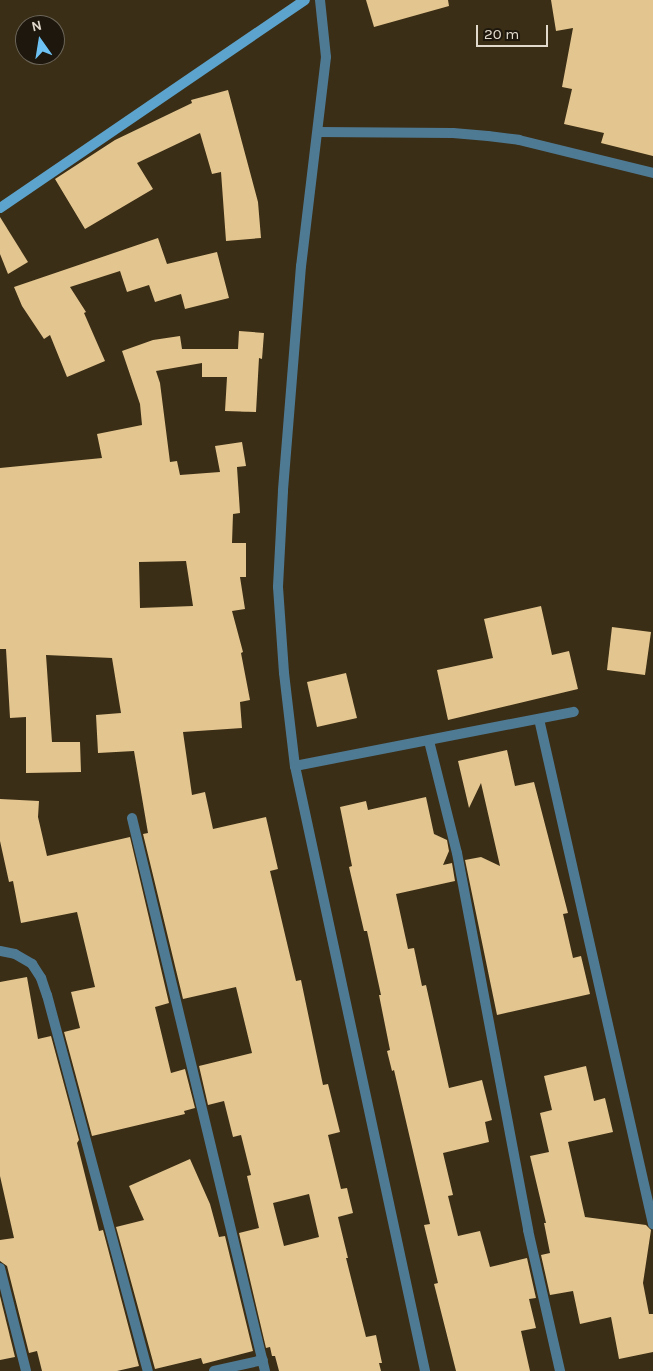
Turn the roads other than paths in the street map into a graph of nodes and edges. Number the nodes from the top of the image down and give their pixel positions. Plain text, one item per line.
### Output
1 (304, 0) edge
2 (320, 0) edge
3 (318, 132) junction
4 (653, 173) edge
5 (0, 208) edge
6 (574, 712) dead end
7 (538, 719) junction
8 (429, 741) junction
9 (295, 766) junction
10 (132, 818) dead end
11 (0, 951) edge
12 (653, 1224) edge
13 (0, 1268) edge
14 (263, 1360) junction
15 (26, 1371) edge
16 (148, 1371) edge
17 (214, 1371) edge
18 (265, 1371) edge
19 (425, 1371) edge
20 (560, 1371) edge

1 - 5 street
2 - 3 street
3 - 4 street
3 - 9 street
6 - 7 street
7 - 8 street
7 - 12 street
8 - 9 street
8 - 20 street
9 - 19 street
10 - 14 street
11 - 16 street
13 - 15 street
14 - 17 street
14 - 18 street

